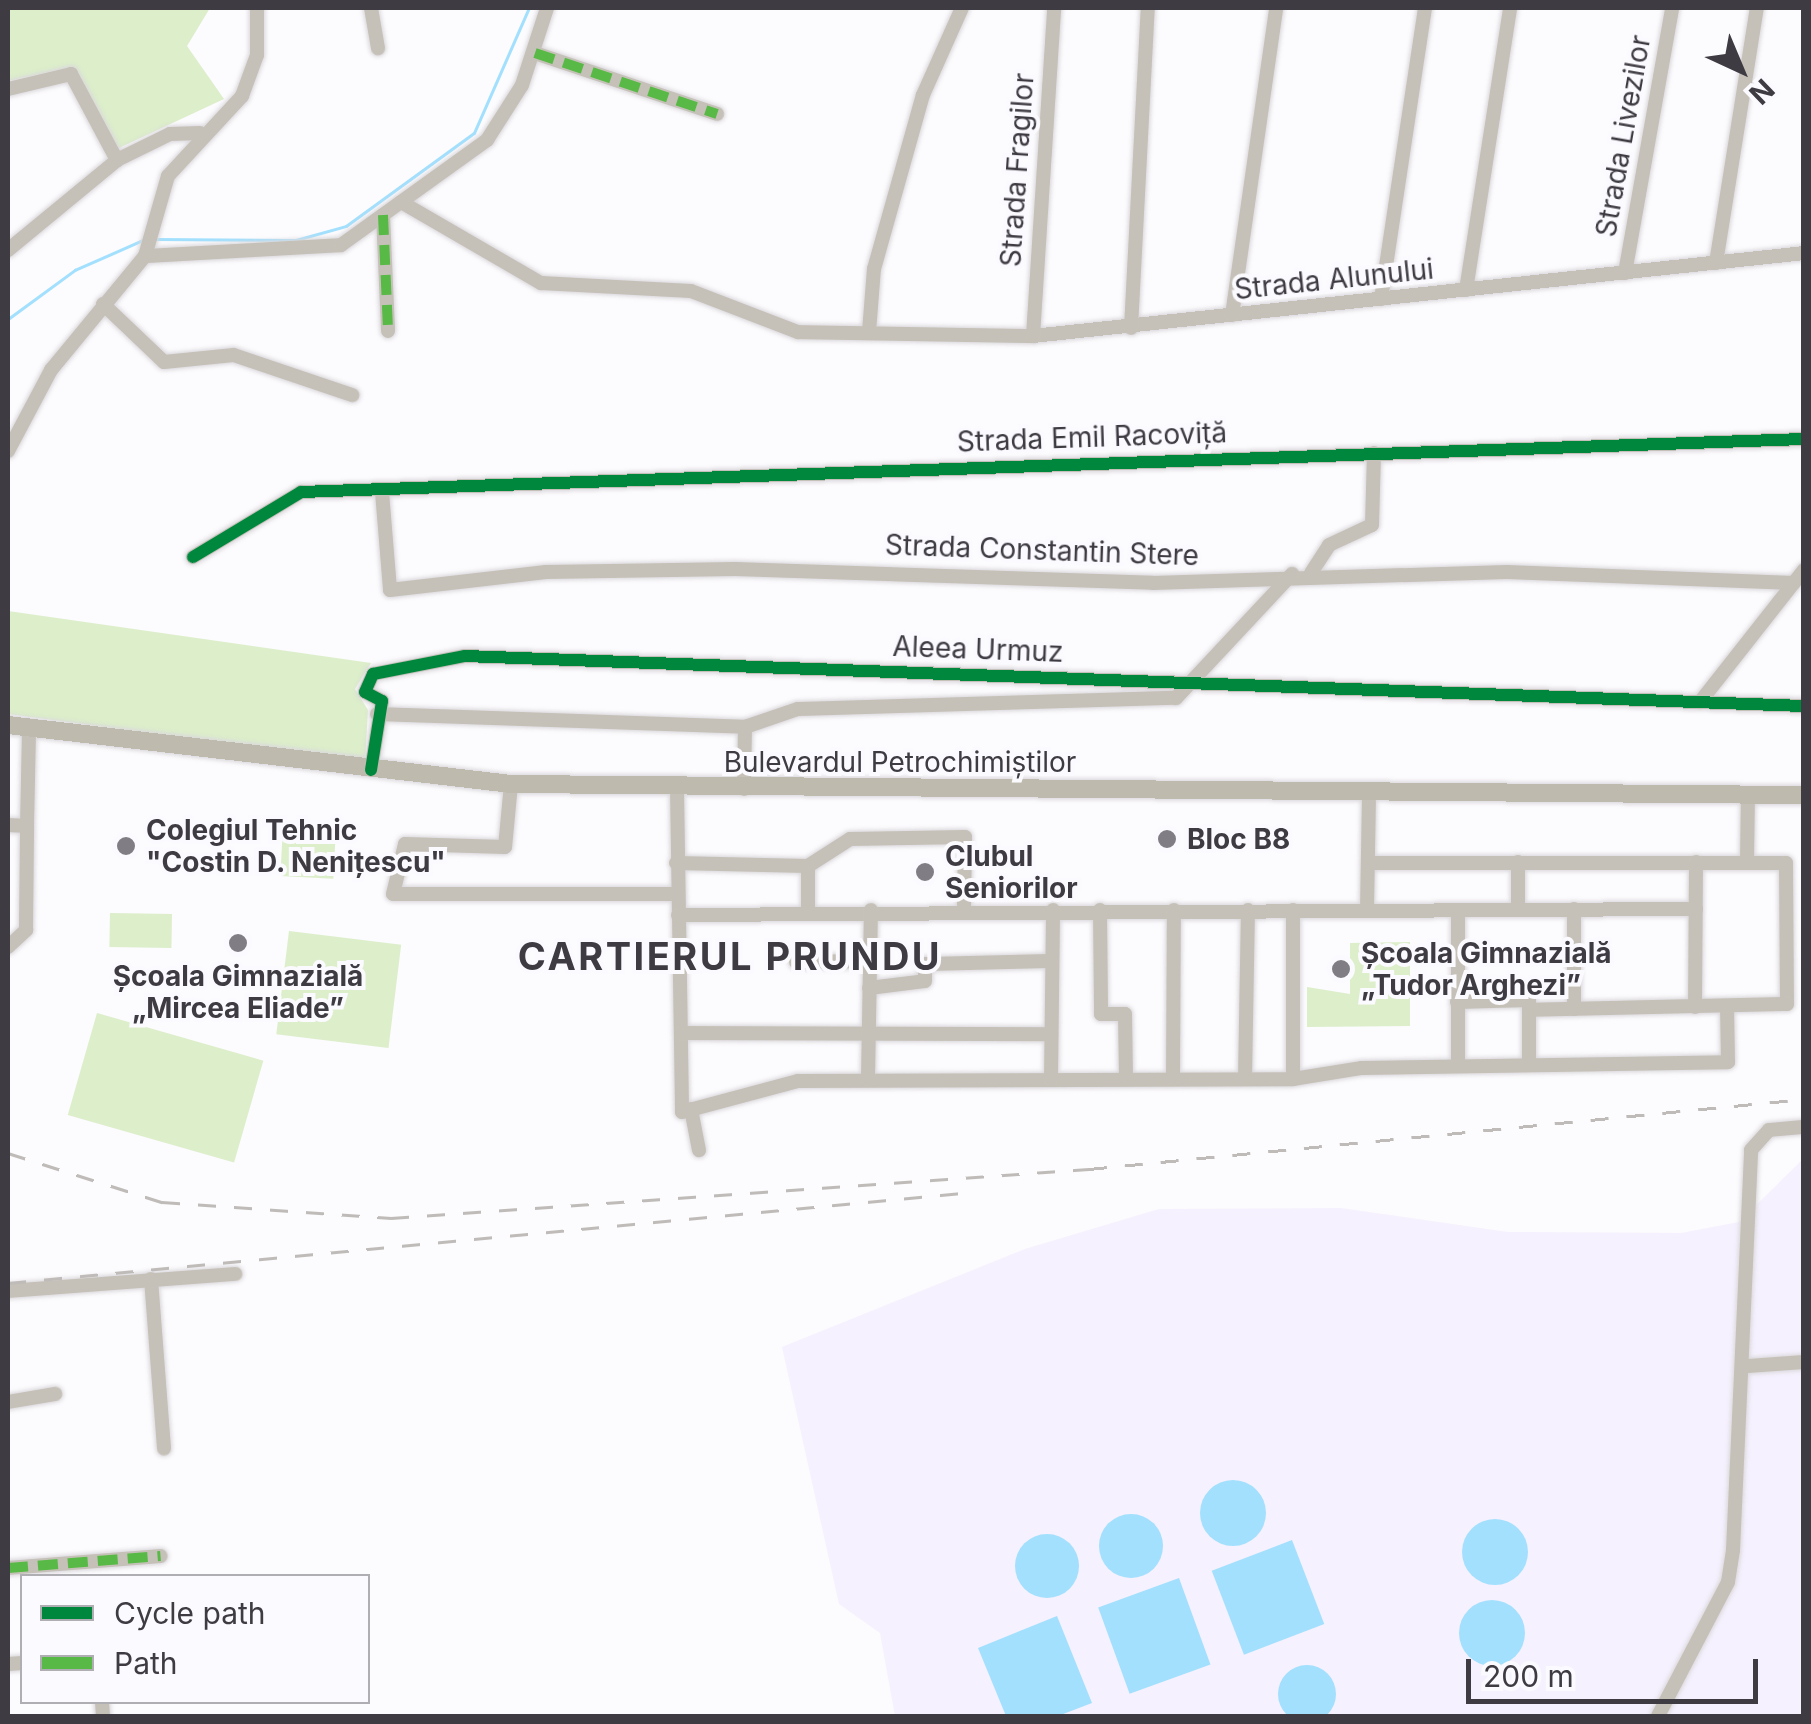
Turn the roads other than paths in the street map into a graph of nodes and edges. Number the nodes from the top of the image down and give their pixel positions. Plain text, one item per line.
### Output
1 (257, 8) edge
2 (371, 8) edge
3 (547, 8) edge
4 (962, 8) edge
5 (1054, 8) edge
6 (1148, 8) edge
7 (1276, 8) edge
8 (1425, 8) edge
9 (1510, 8) edge
10 (1672, 8) edge
11 (1757, 8) edge
12 (378, 48) dead end
13 (535, 52) junction
14 (8, 89) edge
15 (717, 114) dead end
16 (200, 133) junction
17 (117, 160) junction
18 (402, 202) junction
19 (383, 215) junction
20 (1803, 248) edge
21 (8, 250) edge
22 (146, 252) junction
23 (1716, 262) junction
24 (1625, 272) junction
25 (1466, 290) junction
26 (1381, 299) junction
27 (102, 304) junction
28 (1232, 315) junction
29 (1131, 328) junction
30 (388, 331) dead end
31 (870, 332) junction
32 (1032, 336) junction
33 (352, 394) dead end
34 (1804, 439) edge
35 (8, 450) edge
36 (1374, 453) junction
37 (382, 492) junction
38 (193, 558) dead end
39 (1804, 570) edge
40 (1293, 573) junction
41 (1312, 573) junction
42 (1794, 584) junction
43 (1194, 682) junction
44 (1700, 702) junction
45 (1804, 706) edge
46 (377, 714) junction
47 (8, 726) edge
48 (29, 727) junction
49 (744, 728) junction
50 (371, 770) junction
51 (511, 784) junction
52 (677, 789) junction
53 (744, 789) junction
54 (1369, 791) junction
55 (1748, 792) junction
56 (1801, 793) edge
57 (8, 825) edge
58 (27, 826) junction
59 (1518, 862) junction
60 (1696, 862) junction
61 (1748, 862) junction
62 (676, 863) junction
63 (1368, 863) junction
64 (808, 866) junction
65 (678, 894) junction
66 (1696, 909) junction
67 (808, 910) junction
68 (870, 910) junction
69 (964, 910) junction
70 (1053, 910) junction
71 (1100, 910) junction
72 (1174, 910) junction
73 (1248, 910) junction
74 (1292, 910) junction
75 (1367, 910) junction
76 (1458, 910) junction
77 (1518, 910) junction
78 (1574, 910) junction
79 (678, 916) junction
80 (1796, 938) edge
81 (8, 947) edge
82 (1052, 960) junction
83 (796, 962) dead end
84 (870, 962) junction
85 (869, 988) junction
86 (1457, 1002) junction
87 (1727, 1006) junction
88 (1696, 1007) junction
89 (1574, 1009) junction
90 (1530, 1010) junction
91 (681, 1033) junction
92 (868, 1034) junction
93 (1051, 1034) junction
94 (1529, 1065) junction
95 (1458, 1066) junction
96 (868, 1079) junction
97 (1051, 1079) junction
98 (1126, 1079) junction
99 (1174, 1079) junction
100 (1245, 1079) junction
101 (1292, 1079) junction
102 (691, 1109) junction
103 (1804, 1128) edge
104 (699, 1150) dead end
105 (234, 1274) dead end
106 (151, 1279) junction
107 (8, 1291) edge
108 (1804, 1362) edge
109 (1748, 1366) junction
110 (55, 1394) dead end
111 (8, 1402) edge
112 (164, 1449) dead end
113 (161, 1556) dead end
114 (8, 1568) edge
115 (1658, 1716) edge

1 - 16 street
2 - 12 street
3 - 13 street
4 - 31 street
5 - 32 street, Strada Fragilor
6 - 29 street
7 - 28 street
8 - 26 street
9 - 25 street
10 - 24 street, Strada Livezilor
11 - 23 street
13 - 15 street
13 - 18 street
14 - 17 street
16 - 17 street
16 - 22 street
17 - 21 street
18 - 19 street
18 - 31 street, Strada Alunului
19 - 22 street
19 - 30 street
20 - 23 street, Strada Alunului
22 - 27 street
23 - 24 street, Strada Alunului
24 - 25 street, Strada Alunului
25 - 26 street, Strada Alunului
26 - 28 street, Strada Alunului
27 - 33 street
27 - 35 street
28 - 29 street, Strada Alunului
29 - 32 street, Strada Alunului
31 - 32 street, Strada Alunului
34 - 36 street, Strada Emil Racoviță
36 - 37 street, Strada Emil Racoviță
36 - 41 street
37 - 38 street, Strada Emil Racoviță
37 - 40 street, Strada Constantin Stere
39 - 42 street
40 - 41 street, Strada Constantin Stere
40 - 43 street
41 - 42 street, Strada Constantin Stere
42 - 44 street
43 - 44 street, Aleea Urmuz
43 - 46 street, Aleea Urmuz
43 - 49 street
44 - 45 street, Aleea Urmuz
46 - 49 street
46 - 50 street, Aleea Urmuz
47 - 48 main road, Bulevardul Petrochimiștilor
48 - 50 main road, Bulevardul Petrochimiștilor
48 - 58 street
49 - 53 street
50 - 51 main road, Bulevardul Petrochimiștilor
51 - 52 main road, Bulevardul Petrochimiștilor
51 - 65 street
52 - 53 main road, Bulevardul Petrochimiștilor
52 - 62 street
53 - 54 main road, Bulevardul Petrochimiștilor
54 - 55 main road, Bulevardul Petrochimiștilor
54 - 63 street
55 - 56 main road, Bulevardul Petrochimiștilor
55 - 61 street
57 - 58 street
58 - 81 street
59 - 60 street
59 - 63 street
59 - 77 street
60 - 61 street
60 - 66 street
61 - 80 street
62 - 64 street
62 - 65 street
63 - 75 street
64 - 67 street
64 - 69 street
65 - 79 street
66 - 78 street
66 - 88 street
67 - 68 street
67 - 79 street
68 - 69 street
68 - 84 street
69 - 70 street
70 - 71 street
70 - 82 street
71 - 72 street
71 - 98 street
72 - 73 street
72 - 99 street
73 - 74 street
73 - 100 street
74 - 75 street
74 - 101 street
75 - 76 street
76 - 77 street
76 - 86 street
77 - 78 street
78 - 89 street
79 - 91 street
80 - 87 street
82 - 85 street
82 - 93 street
83 - 84 street
84 - 85 street
85 - 92 street
86 - 90 street
86 - 95 street
87 - 88 street
87 - 94 street
88 - 89 street
89 - 90 street
90 - 94 street
91 - 92 street
91 - 102 street
92 - 93 street
92 - 96 street
93 - 97 street
94 - 95 street
95 - 101 street
96 - 97 street
96 - 102 street
97 - 98 street
98 - 99 street
99 - 100 street
100 - 101 street
102 - 104 street
103 - 109 street
105 - 106 street
106 - 107 street
106 - 112 street
108 - 109 street
109 - 115 street
110 - 111 street
113 - 114 street

